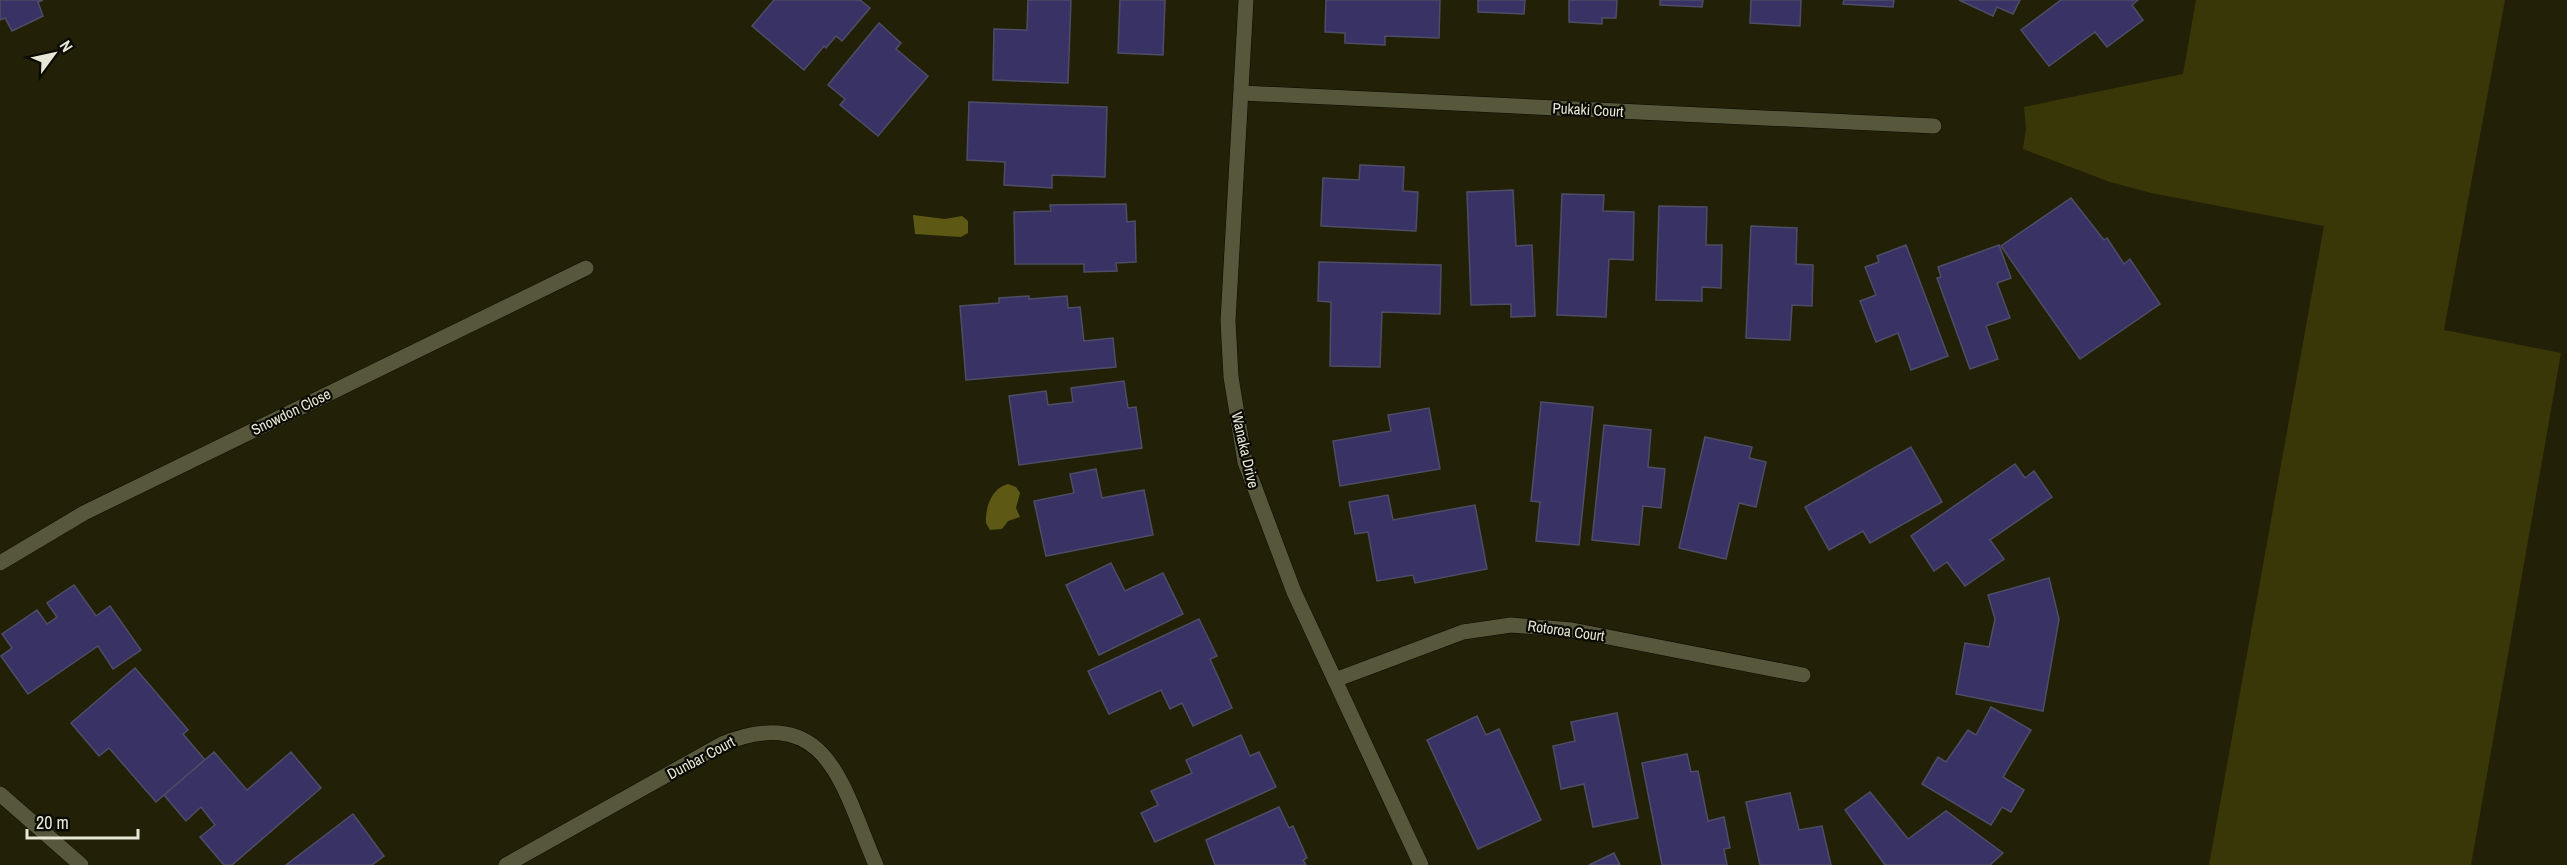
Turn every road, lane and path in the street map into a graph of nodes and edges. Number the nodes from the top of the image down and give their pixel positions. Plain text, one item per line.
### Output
1 (1246, 0) edge
2 (1242, 93) junction
3 (1934, 126) dead end
4 (586, 268) dead end
5 (0, 563) edge
6 (1803, 675) dead end
7 (1335, 680) junction
8 (0, 794) edge
9 (81, 865) edge
10 (506, 865) edge
11 (876, 865) edge
12 (1421, 865) edge

1 - 2 street, Wanaka Drive
2 - 3 street, Pukaki Court
2 - 7 street, Wanaka Drive
4 - 5 street, Snowdon Close
6 - 7 street, Rotoroa Court
7 - 12 street, Wanaka Drive
8 - 9 street
10 - 11 street, Dunbar Court

